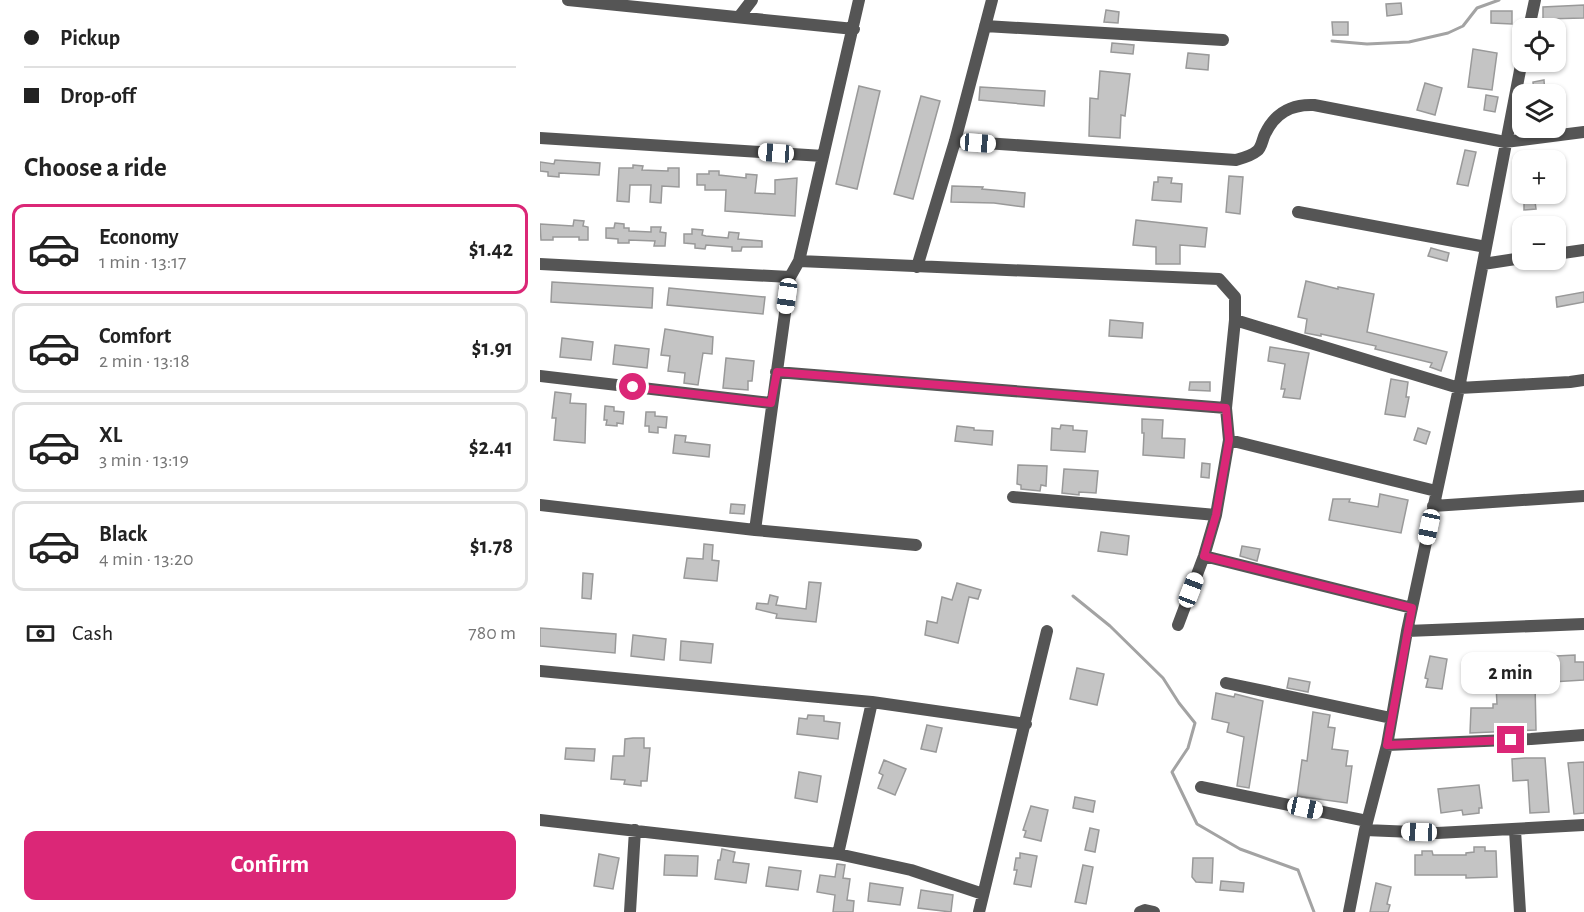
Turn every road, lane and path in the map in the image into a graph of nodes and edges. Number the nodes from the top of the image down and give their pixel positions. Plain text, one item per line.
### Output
1 (568, 0) edge
2 (752, 0) edge
3 (859, 0) edge
4 (992, 0) edge
5 (1535, 0) edge
6 (739, 17) junction
7 (1531, 18) edge
8 (985, 26) junction
9 (854, 29) junction
10 (1223, 40) dead end
11 (1520, 72) edge
12 (1584, 132) edge
13 (540, 138) edge
14 (955, 141) junction
15 (1505, 142) junction
16 (823, 156) junction
17 (1298, 212) dead end
18 (1486, 247) junction
19 (1584, 250) edge
20 (1566, 253) edge
21 (1512, 260) edge
22 (798, 261) junction
23 (540, 264) edge
24 (1483, 264) junction
25 (917, 267) junction
26 (790, 277) junction
27 (1235, 320) junction
28 (777, 372) junction
29 (540, 376) edge
30 (1584, 380) edge
31 (1459, 388) junction
32 (771, 403) junction
33 (1226, 408) junction
34 (1229, 440) junction
35 (1436, 491) junction
36 (1584, 496) edge
37 (1013, 497) dead end
38 (540, 505) edge
39 (1433, 506) junction
40 (1216, 515) junction
41 (755, 530) junction
42 (916, 545) dead end
43 (1204, 556) junction
44 (1412, 608) junction
45 (1584, 624) edge
46 (1178, 625) dead end
47 (1047, 631) dead end
48 (1407, 631) junction
49 (540, 671) edge
50 (1226, 683) dead end
51 (872, 702) junction
52 (1391, 718) junction
53 (1026, 724) junction
54 (1584, 735) edge
55 (1387, 745) junction
56 (1201, 787) dead end
57 (540, 820) edge
58 (1584, 825) edge
59 (1366, 826) junction
60 (635, 830) junction
61 (1515, 830) junction
62 (838, 854) junction
63 (983, 894) junction
64 (630, 912) edge
65 (978, 912) edge
66 (1140, 912) edge
67 (1154, 912) edge
68 (1349, 912) edge
69 (1520, 912) edge

1 - 6 street
2 - 6 street
3 - 9 street
4 - 8 street
5 - 7 street
6 - 9 street
8 - 10 street
8 - 14 street
9 - 16 street
11 - 15 street
12 - 15 street
13 - 16 street
14 - 15 street
14 - 25 street
15 - 18 street
16 - 22 street
17 - 18 street
18 - 24 street
19 - 20 street
21 - 24 street
22 - 25 street
22 - 26 street
23 - 26 street
24 - 31 street
25 - 27 street
26 - 28 street
27 - 31 street
27 - 33 street
28 - 32 street
28 - 33 street
29 - 32 street
30 - 31 street
31 - 35 street
32 - 41 street
33 - 34 street
34 - 35 street
34 - 40 street
35 - 39 street
36 - 39 street
37 - 40 street
38 - 41 street
39 - 44 street
40 - 43 street
41 - 42 street
43 - 44 street
43 - 46 street
44 - 48 street
45 - 48 street
47 - 53 street
48 - 52 street
49 - 51 street
50 - 52 street
51 - 53 street
51 - 62 street
52 - 55 street
53 - 63 street
54 - 55 street
55 - 59 street
56 - 59 street
57 - 60 street
58 - 61 street
59 - 61 street
59 - 68 street
60 - 62 street
60 - 64 street
61 - 69 street
62 - 63 street
63 - 65 street
66 - 67 street

